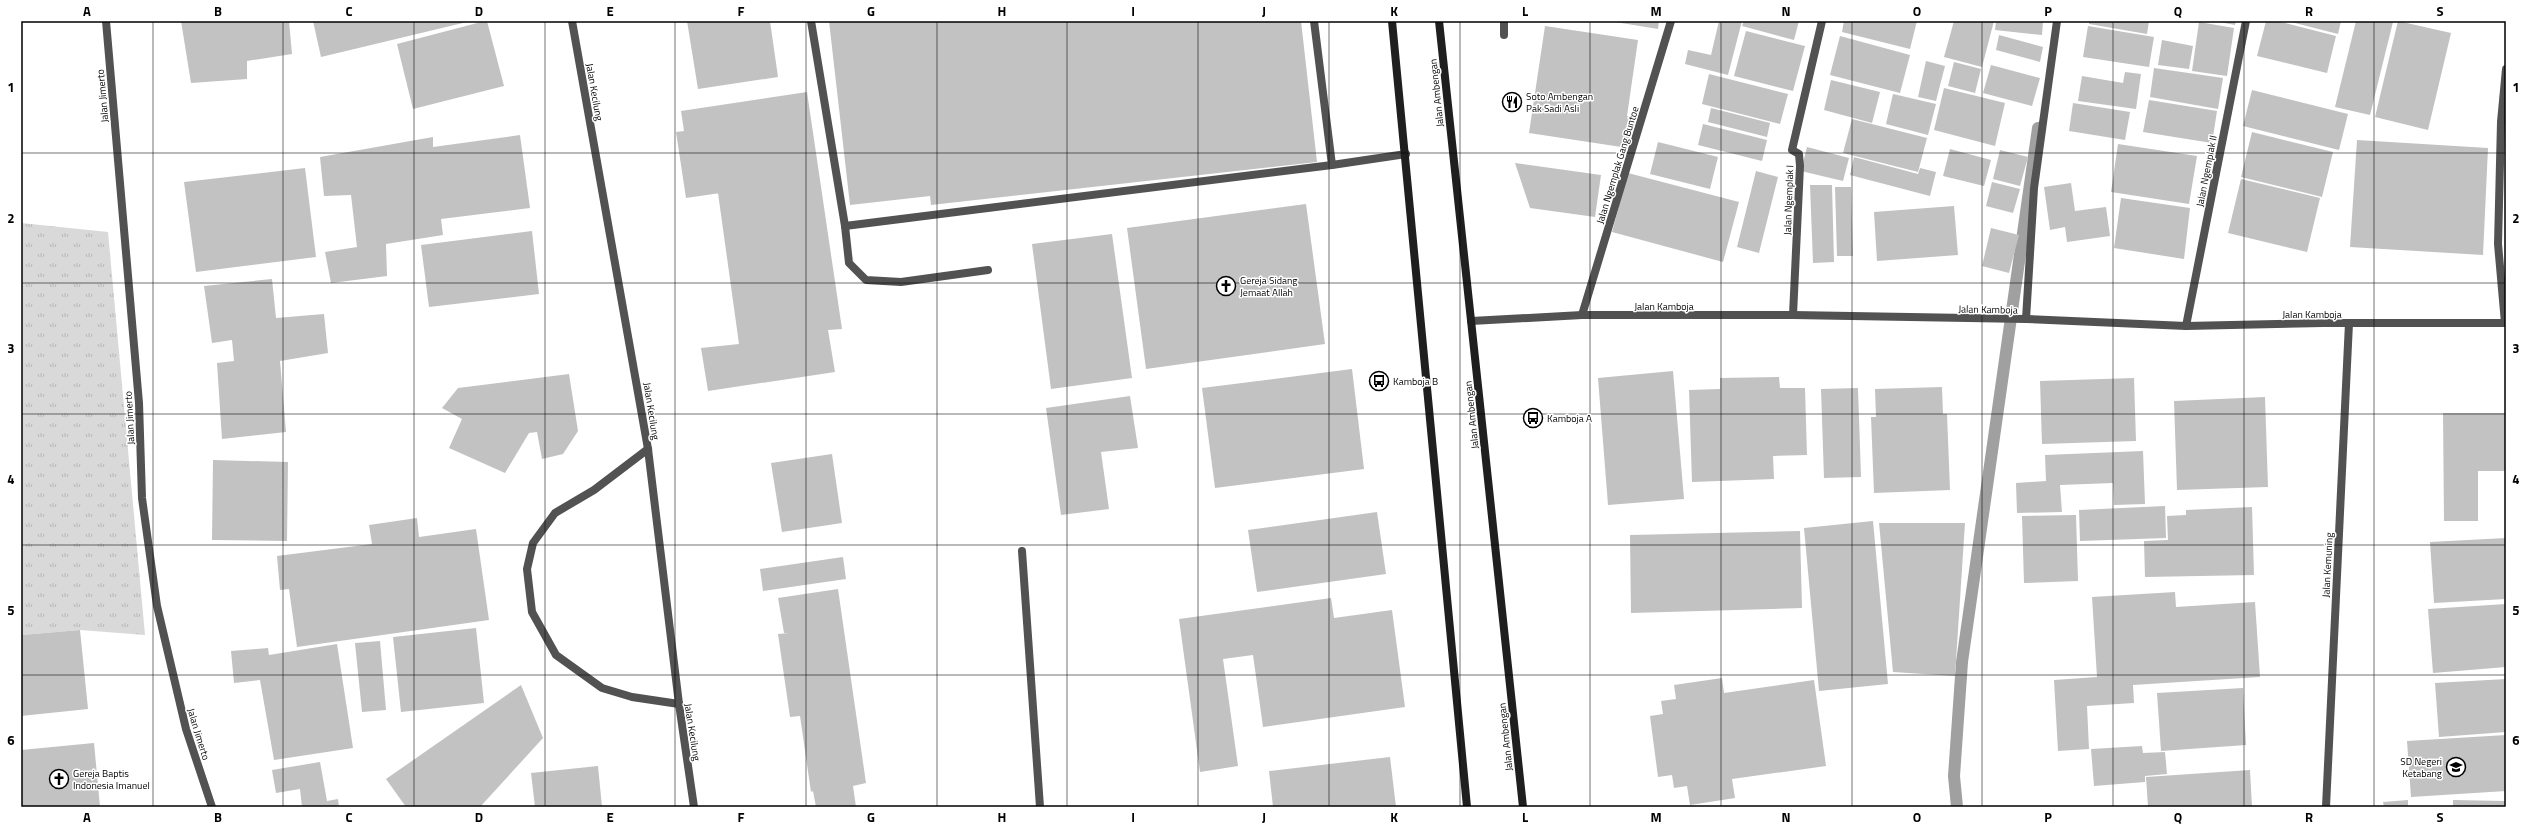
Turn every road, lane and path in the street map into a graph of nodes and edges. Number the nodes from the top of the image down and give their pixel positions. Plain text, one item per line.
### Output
1 (106, 21) edge
2 (572, 21) edge
3 (811, 21) edge
4 (1314, 21) edge
5 (1392, 21) edge
6 (1439, 21) edge
7 (1504, 21) edge
8 (1670, 21) edge
9 (1822, 21) edge
10 (2057, 21) edge
11 (2246, 21) edge
12 (1504, 35) dead end
13 (2506, 69) edge
14 (1406, 154) junction
15 (1332, 165) junction
16 (845, 226) junction
17 (988, 270) dead end
18 (1582, 315) junction
19 (1793, 315) junction
20 (2023, 319) junction
21 (1471, 321) junction
22 (2349, 323) junction
23 (2505, 323) edge
24 (2186, 326) junction
25 (648, 449) junction
26 (1022, 552) dead end
27 (679, 704) junction
28 (212, 807) edge
29 (694, 807) edge
30 (1040, 807) edge
31 (1467, 807) edge
32 (1523, 807) edge
33 (2326, 807) edge

1 - 28 street, Jalan Jimerto
2 - 25 street, Jalan Kecilung
3 - 16 street
4 - 15 street
5 - 14 main road
6 - 21 main road, Jalan Ambengan
7 - 12 street
8 - 18 street, Jalan Ngemplak Gang Buntoe
9 - 19 street, Jalan Ngemplak I
10 - 20 street
11 - 24 street, Jalan Ngemplak II
13 - 23 street
14 - 15 street
14 - 31 main road
15 - 16 street
16 - 17 street
18 - 19 street, Jalan Kamboja
18 - 21 street, Jalan Kamboja
19 - 20 street, Jalan Kamboja
20 - 24 street, Jalan Kamboja
21 - 32 main road, Jalan Ambengan
22 - 23 street, Jalan Kamboja
22 - 24 street, Jalan Kamboja
22 - 33 street, Jalan Kemuning
25 - 27 street, Jalan Kecilung
25 - 27 street
26 - 30 street
27 - 29 street, Jalan Kecilung

